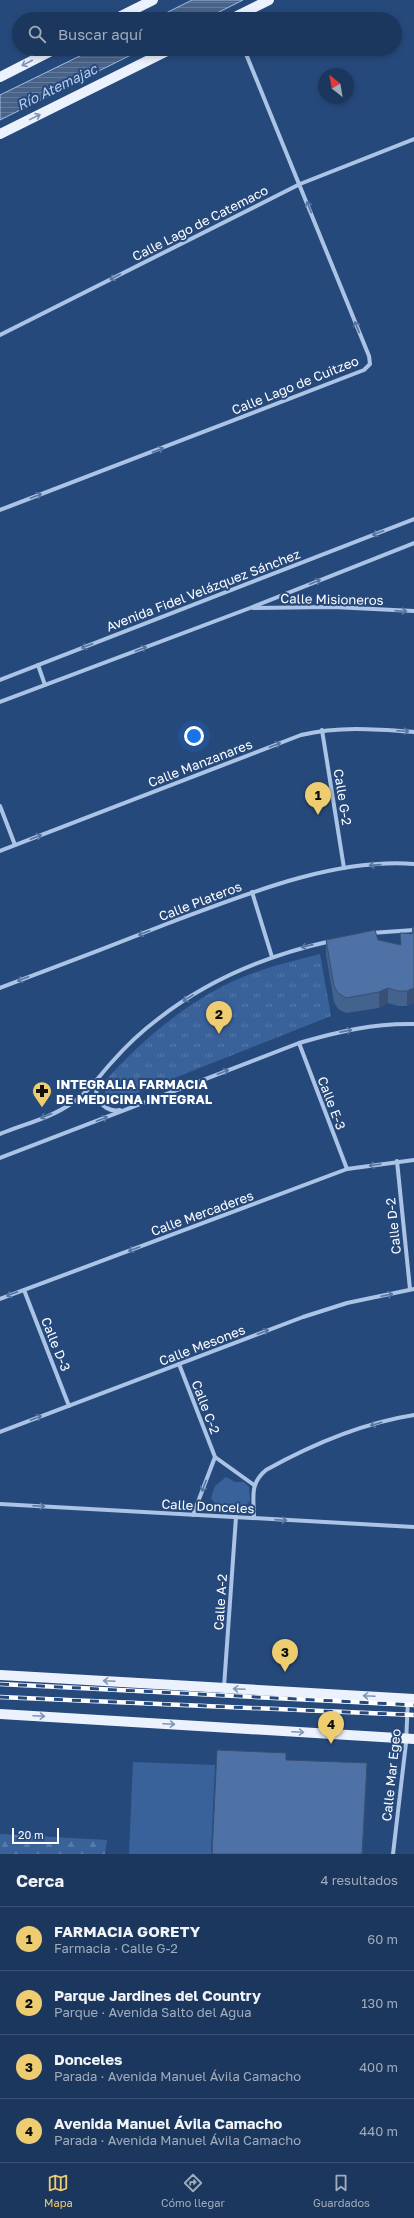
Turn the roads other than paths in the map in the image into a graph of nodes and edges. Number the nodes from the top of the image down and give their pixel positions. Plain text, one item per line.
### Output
1 (153, 0) edge
2 (269, 0) edge
3 (129, 12) edge
4 (245, 12) edge
5 (41, 56) edge
6 (156, 56) edge
7 (247, 56) edge
8 (0, 77) edge
9 (0, 134) edge
10 (414, 139) edge
11 (300, 184) junction
12 (0, 335) edge
13 (0, 510) edge
14 (414, 519) edge
15 (414, 543) edge
16 (250, 608) junction
17 (414, 612) edge
18 (38, 665) junction
19 (0, 680) edge
20 (45, 685) junction
21 (0, 702) edge
22 (322, 730) junction
23 (414, 732) edge
24 (0, 806) edge
25 (15, 845) junction
26 (0, 851) edge
27 (414, 864) edge
28 (344, 868) junction
29 (252, 892) junction
30 (414, 930) edge
31 (364, 934) edge
32 (334, 940) edge
33 (272, 957) junction
34 (0, 988) edge
35 (414, 1024) edge
36 (299, 1043) junction
37 (98, 1078) junction
38 (130, 1108) junction
39 (0, 1134) edge
40 (0, 1158) edge
41 (414, 1160) edge
42 (397, 1161) junction
43 (347, 1169) junction
44 (412, 1289) edge
45 (24, 1290) junction
46 (0, 1299) edge
47 (179, 1364) junction
48 (69, 1406) junction
49 (414, 1415) edge
50 (0, 1432) edge
51 (215, 1457) junction
52 (254, 1485) junction
53 (0, 1504) edge
54 (193, 1515) junction
55 (236, 1517) junction
56 (254, 1518) junction
57 (414, 1527) edge
58 (0, 1675) edge
59 (224, 1688) junction
60 (411, 1699) edge
61 (0, 1714) edge
62 (410, 1739) edge
63 (393, 1854) edge

1 - 3 main road
2 - 4 main road
5 -> 8 main road
9 -> 6 main road
7 - 11 street, Calle Lago de Cuitzeo
10 - 11 street, Calle Lago de Catemaco
11 -> 12 street, Calle Lago de Catemaco
13 -> 11 street, Calle Lago de Cuitzeo
14 -> 18 street, Avenida Fidel Velázquez Sánchez
16 -> 15 street
16 -> 17 street, Calle Misioneros
20 -> 16 street
18 - 19 street, Avenida Fidel Velázquez Sánchez
18 - 20 street
20 - 21 street
22 -> 23 street, Calle Manzanares
25 -> 22 street, Calle Manzanares
22 - 28 street, Calle G-2
24 - 25 street
25 - 26 street, Calle Manzanares
27 -> 28 street, Calle Plateros
28 - 29 street, Calle Plateros
29 - 33 street
29 -> 34 street, Calle Plateros
30 - 31 street
32 -> 33 street
33 -> 37 street
36 -> 35 street
38 -> 36 street
36 - 43 street, Calle E-3
37 - 38 street
37 -> 39 street
40 -> 38 street
41 - 42 street, Calle Mercaderes
42 -> 43 street, Calle Mercaderes
42 - 44 street, Calle D-2
43 -> 45 street, Calle Mercaderes
47 -> 44 street, Calle Mesones
45 -> 46 street, Calle Mercaderes
45 - 48 street, Calle D-3
47 - 48 street, Calle Mesones
47 - 51 street, Calle C-2
50 -> 48 street, Calle Mesones
49 -> 52 street
51 - 52 street
51 -> 54 street
52 - 56 street
53 -> 54 street, Calle Donceles
54 - 55 street, Calle Donceles
55 - 56 street, Calle Donceles
55 - 59 street, Calle A-2
56 -> 57 street, Calle Donceles
59 -> 58 main road
60 -> 59 main road
60 - 62 street, Calle Mar Egeo
61 -> 62 main road
62 - 63 street, Calle Mar Egeo

